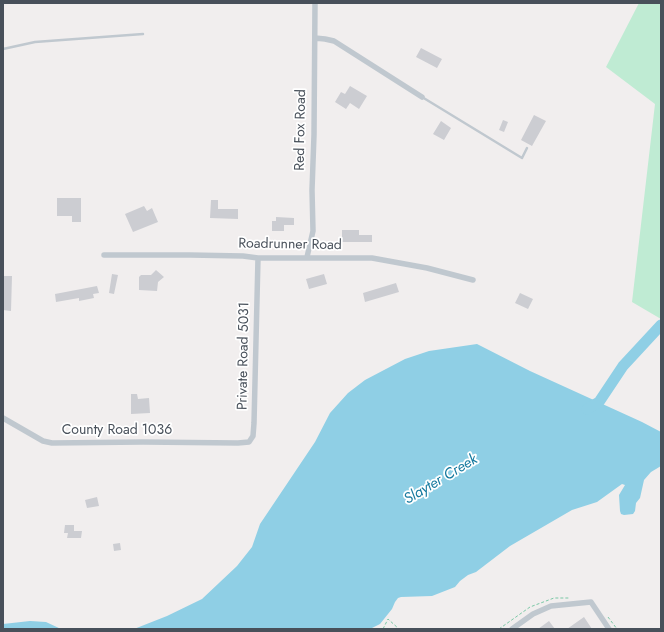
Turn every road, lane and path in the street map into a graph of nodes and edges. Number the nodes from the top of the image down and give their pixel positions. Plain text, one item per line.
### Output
1 (315, 3) edge
2 (143, 34) dead end
3 (315, 38) junction
4 (3, 49) edge
5 (422, 97) joint
6 (527, 148) dead end
7 (104, 255) dead end
8 (307, 257) junction
9 (258, 258) junction
10 (473, 280) dead end
11 (3, 418) edge
12 (238, 443) joint
13 (383, 629) edge
14 (399, 629) edge
15 (512, 629) edge
16 (609, 629) edge

1 - 3 street, Red Fox Road
2 - 4 lane
3 - 5 street
3 - 8 street, Red Fox Road
5 - 6 lane
7 - 9 street, Roadrunner Road
8 - 9 street, Roadrunner Road
8 - 10 street, Roadrunner Road
9 - 12 street, Private Road 5031
11 - 12 street, County Road 1036
13 - 14 path
15 - 16 street

